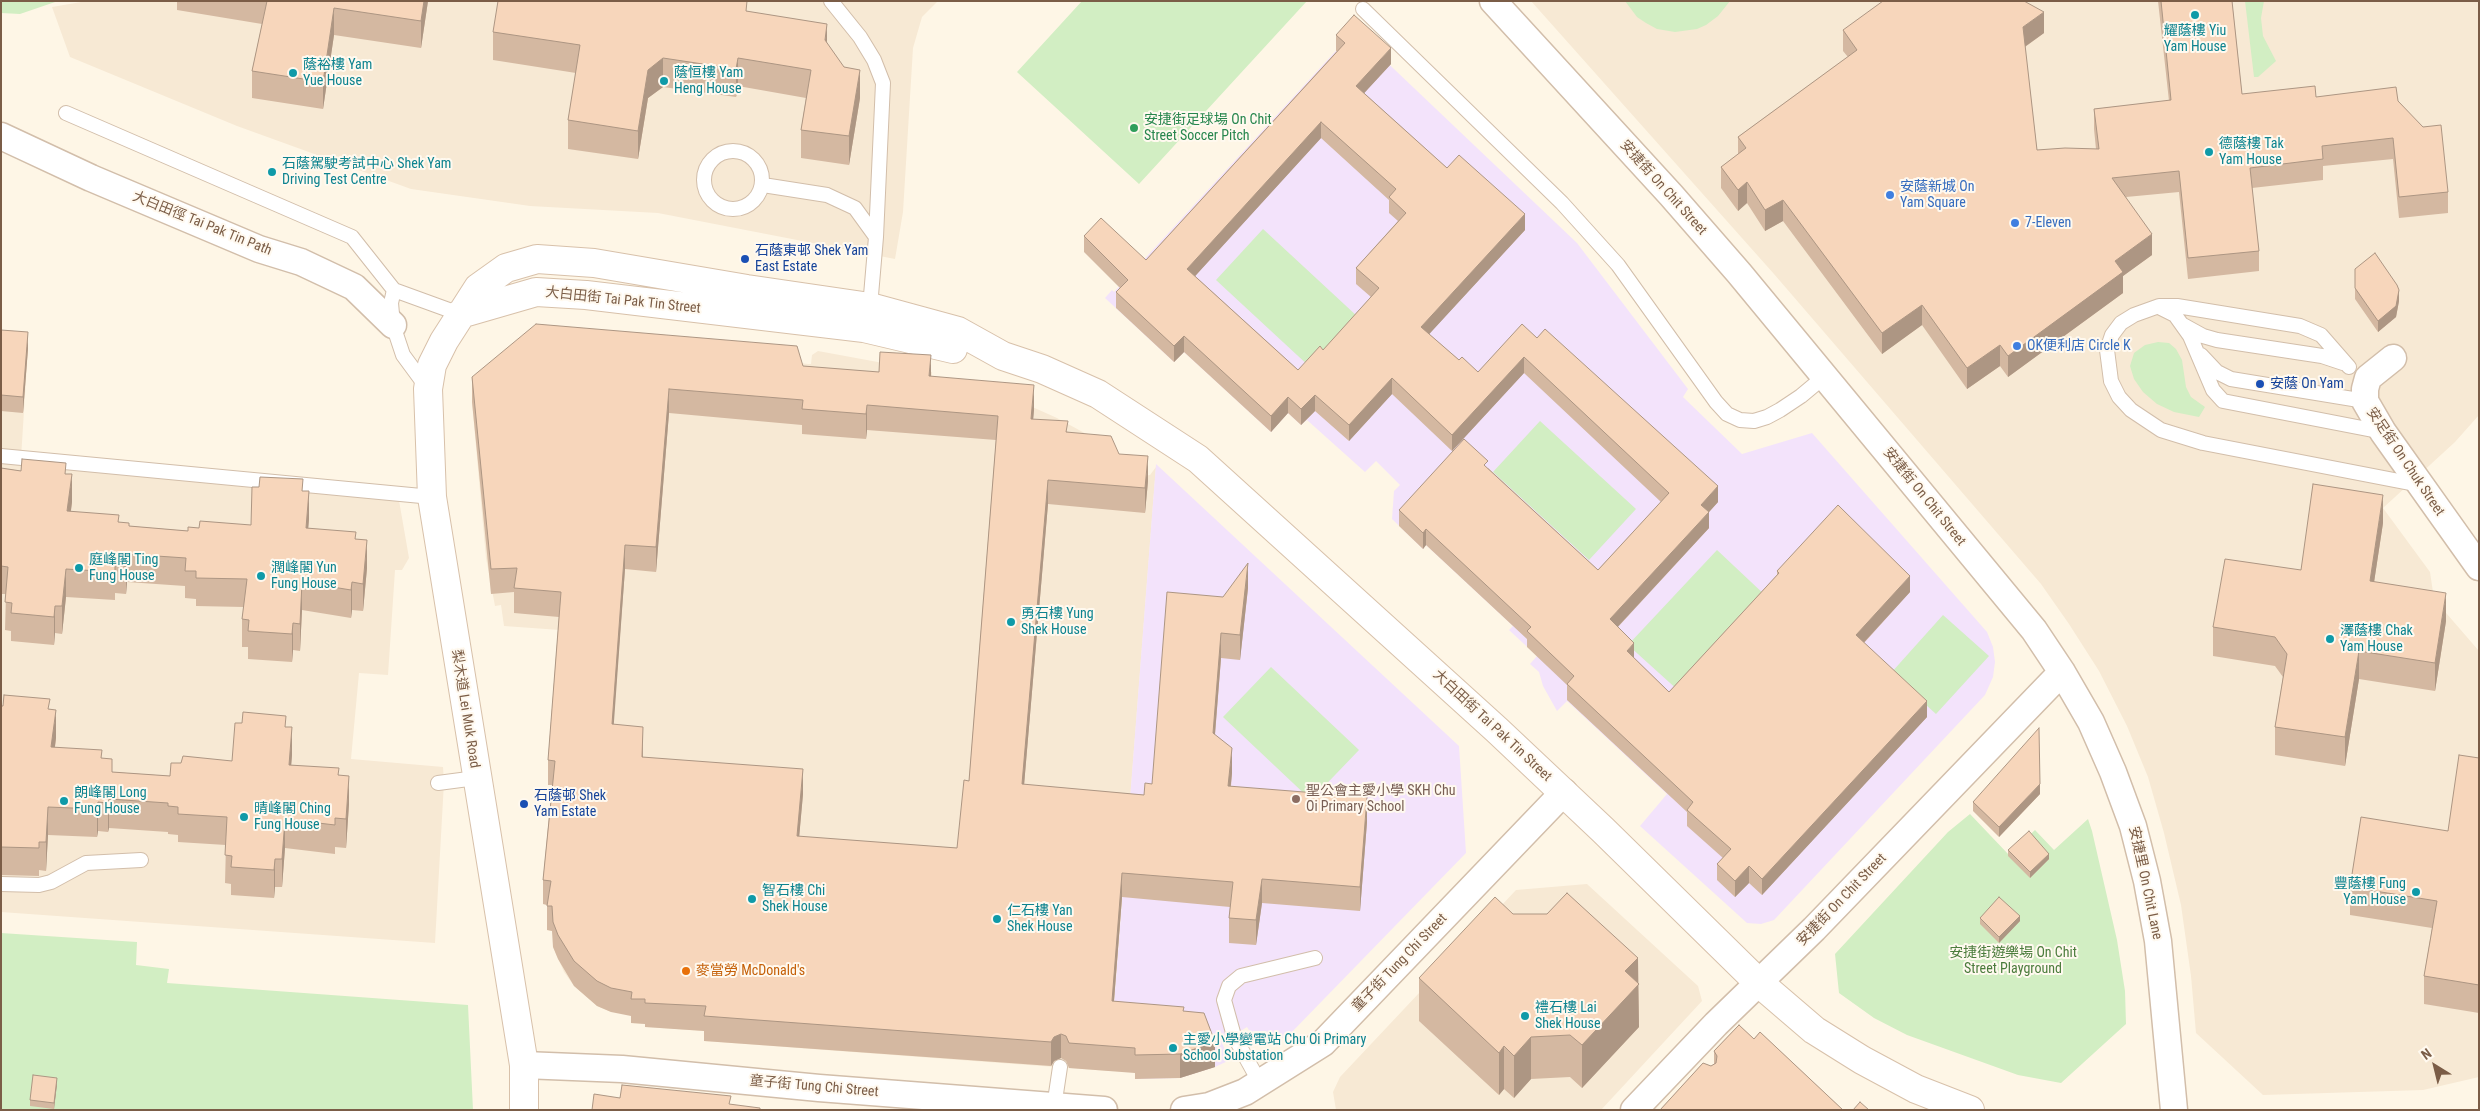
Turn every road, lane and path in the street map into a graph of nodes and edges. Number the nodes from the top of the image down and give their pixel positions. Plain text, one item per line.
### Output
1 (831, 1) edge
2 (1493, 1) edge
3 (1363, 9) dead end
4 (66, 112) dead end
5 (1, 136) edge
6 (763, 185) junction
7 (876, 237) junction
8 (394, 290) junction
9 (2159, 306) junction
10 (870, 307) junction
11 (460, 314) junction
12 (2181, 323) junction
13 (393, 325) junction
14 (2195, 346) junction
15 (1003, 356) junction
16 (2393, 358) dead end
17 (1825, 376) junction
18 (2361, 382) junction
19 (428, 389) junction
20 (2382, 432) junction
21 (1, 456) edge
22 (2420, 485) junction
23 (432, 496) junction
24 (2479, 567) edge
25 (2062, 672) junction
26 (476, 778) junction
27 (438, 783) dead end
28 (1564, 792) junction
29 (141, 860) dead end
30 (1, 884) edge
31 (1315, 958) dead end
32 (1758, 982) junction
33 (524, 1065) junction
34 (1060, 1067) edge
35 (1260, 1083) junction
36 (818, 1099) edge
37 (1054, 1107) junction
38 (524, 1110) edge
39 (1104, 1110) edge
40 (1184, 1110) edge
41 (1634, 1110) edge
42 (1970, 1110) edge
43 (2174, 1110) edge

1 - 7 lane
2 - 17 street, 安捷街 On Chit Street
3 - 17 lane
4 - 8 lane
5 - 13 street, 大白田徑 Tai Pak Tin Path
6 - 6 lane
6 - 7 lane
7 - 10 lane
8 - 11 lane
8 - 13 lane, 大白田徑 Tai Pak Tin Path
9 - 12 lane
9 - 18 lane
9 - 22 lane
10 - 11 street, 大白田街 Tai Pak Tin Street
10 - 15 street, 大白田街 Tai Pak Tin Street
11 - 15 street, 大白田街 Tai Pak Tin Street
11 - 19 street, 梨木道 Lei Muk Road
12 - 14 lane
12 - 18 lane
13 - 19 lane, 大白田徑 Tai Pak Tin Path
14 - 18 lane
14 - 20 lane
15 - 28 street, 大白田街 Tai Pak Tin Street
16 - 18 street
17 - 25 street, 安捷街 On Chit Street
18 - 20 street, 安足街 On Chuk Street
19 - 23 street, 梨木道 Lei Muk Road
20 - 22 street, 安足街 On Chuk Street
21 - 23 lane
22 - 24 street, 安足街 On Chuk Street
23 - 26 street, 梨木道 Lei Muk Road
25 - 32 street, 安捷街 On Chit Street
25 - 43 street, 安捷里 On Chit Lane
26 - 27 lane
26 - 33 street, 梨木道 Lei Muk Road
28 - 32 street, 大白田街 Tai Pak Tin Street
28 - 35 street, 童子街 Tung Chi Street
29 - 30 lane
31 - 35 lane
32 - 41 street, 安捷街 On Chit Street
32 - 42 street, 大白田街 Tai Pak Tin Street
33 - 36 street, 童子街 Tung Chi Street
33 - 38 street, 梨木道 Lei Muk Road
34 - 37 lane
35 - 40 street, 童子街 Tung Chi Street
36 - 37 street, 童子街 Tung Chi Street
37 - 39 street, 童子街 Tung Chi Street

